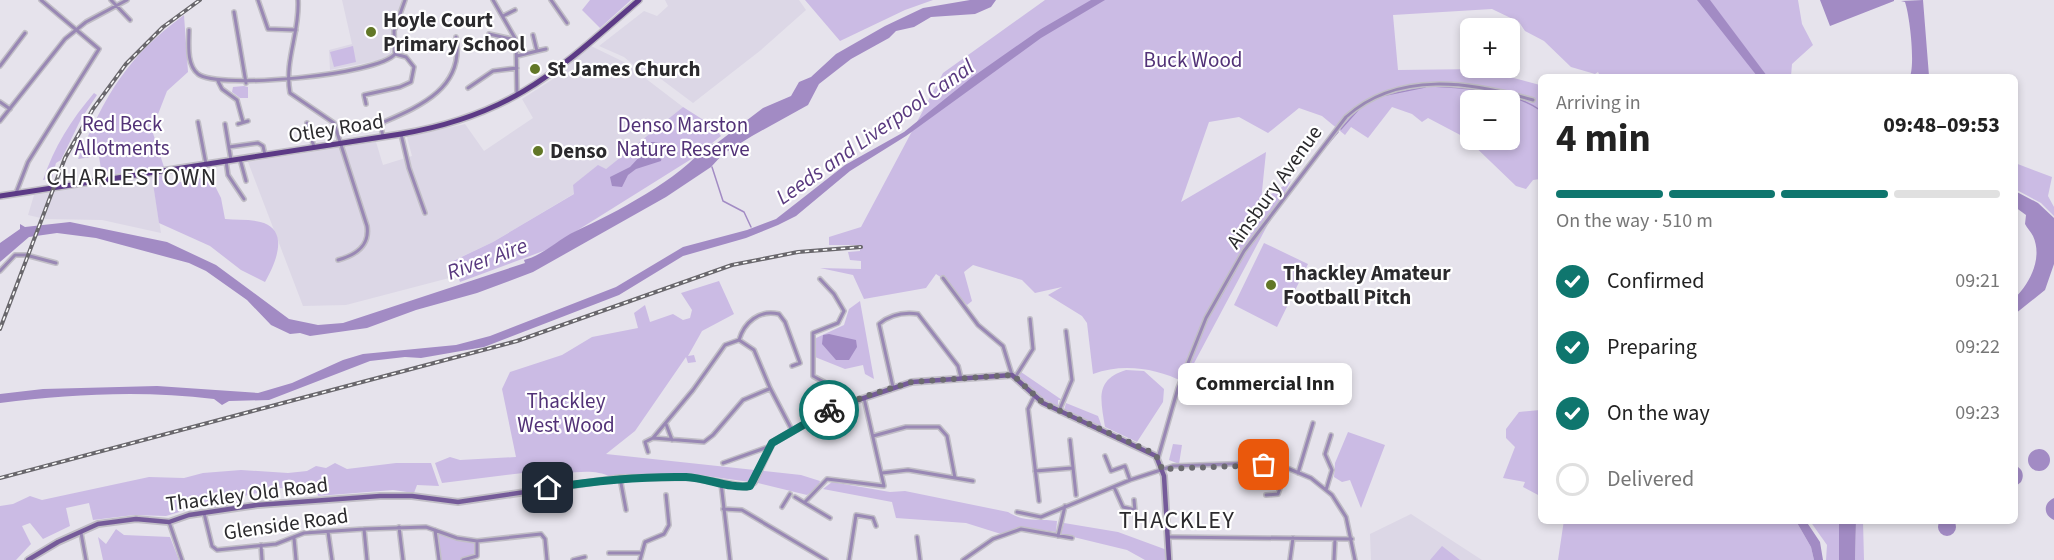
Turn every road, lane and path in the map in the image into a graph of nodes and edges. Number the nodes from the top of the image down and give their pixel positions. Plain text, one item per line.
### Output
1 (41, 0) edge
2 (111, 0) edge
3 (127, 0) edge
4 (258, 0) edge
5 (298, 0) edge
6 (405, 0) edge
7 (493, 0) edge
8 (551, 0) edge
9 (639, 0) edge
10 (117, 6) junction
11 (515, 10) dead end
12 (234, 12) dead end
13 (503, 16) junction
14 (130, 20) dead end
15 (567, 23) dead end
16 (76, 30) junction
17 (189, 30) dead end
18 (296, 30) junction
19 (25, 33) dead end
20 (489, 34) dead end
21 (533, 35) dead end
22 (456, 37) dead end
23 (516, 40) junction
24 (546, 49) dead end
25 (537, 51) junction
26 (395, 54) junction
27 (517, 56) junction
28 (0, 66) edge
29 (517, 68) junction
30 (287, 78) junction
31 (218, 81) junction
32 (246, 83) junction
33 (468, 88) dead end
34 (517, 97) junction
35 (1533, 100) dead end
36 (0, 102) edge
37 (366, 104) dead end
38 (10, 110) junction
39 (0, 121) edge
40 (198, 122) dead end
41 (307, 123) dead end
42 (225, 124) dead end
43 (238, 124) dead end
44 (401, 134) junction
45 (383, 137) junction
46 (341, 144) junction
47 (229, 147) junction
48 (314, 148) junction
49 (265, 155) junction
50 (240, 159) junction
51 (228, 161) junction
52 (206, 164) junction
53 (246, 181) dead end
54 (16, 193) junction
55 (0, 196) edge
56 (243, 199) dead end
57 (425, 213) dead end
58 (338, 260) dead end
59 (56, 263) dead end
60 (0, 271) edge
61 (943, 278) dead end
62 (820, 279) dead end
63 (1030, 319) dead end
64 (1066, 331) dead end
65 (739, 340) junction
66 (792, 366) dead end
67 (1014, 376) junction
68 (961, 379) junction
69 (893, 387) junction
70 (770, 388) junction
71 (814, 389) dead end
72 (863, 397) junction
73 (1034, 397) junction
74 (844, 405) junction
75 (1059, 411) junction
76 (824, 413) junction
77 (1313, 423) dead end
78 (666, 424) junction
79 (793, 432) junction
80 (1331, 435) dead end
81 (873, 436) junction
82 (653, 438) junction
83 (672, 440) junction
84 (1070, 440) dead end
85 (768, 447) junction
86 (648, 452) dead end
87 (1105, 456) dead end
88 (1158, 458) junction
89 (723, 463) dead end
90 (1072, 468) junction
91 (1287, 468) junction
92 (1162, 469) junction
93 (1035, 471) junction
94 (826, 472) dead end
95 (1298, 472) junction
96 (882, 473) junction
97 (620, 478) junction
98 (955, 478) junction
99 (827, 479) junction
100 (1130, 480) junction
101 (973, 481) dead end
102 (721, 483) junction
103 (1114, 487) junction
104 (1326, 490) junction
105 (790, 494) dead end
106 (666, 495) dead end
107 (1076, 495) dead end
108 (1266, 495) dead end
109 (795, 497) dead end
110 (1134, 500) dead end
111 (1039, 501) dead end
112 (805, 502) junction
113 (1065, 506) junction
114 (782, 507) dead end
115 (723, 509) junction
116 (626, 510) dead end
117 (1135, 510) junction
118 (1017, 512) dead end
119 (204, 513) junction
120 (880, 515) dead end
121 (830, 518) dead end
122 (874, 519) junction
123 (1136, 521) dead end
124 (169, 522) junction
125 (876, 526) dead end
126 (399, 527) junction
127 (364, 529) junction
128 (435, 529) junction
129 (81, 531) junction
130 (328, 531) junction
131 (1059, 534) junction
132 (294, 537) junction
133 (917, 537) dead end
134 (1168, 537) junction
135 (1072, 538) dead end
136 (1293, 538) junction
137 (1335, 539) junction
138 (1353, 539) junction
139 (477, 541) junction
140 (261, 545) junction
141 (640, 553) junction
142 (609, 554) dead end
143 (585, 557) dead end
144 (28, 560) edge
145 (86, 560) edge
146 (182, 560) edge
147 (262, 560) edge
148 (296, 560) edge
149 (332, 560) edge
150 (368, 560) edge
151 (403, 560) edge
152 (439, 560) edge
153 (463, 560) edge
154 (547, 560) edge
155 (573, 560) edge
156 (640, 560) edge
157 (730, 560) edge
158 (826, 560) edge
159 (849, 560) edge
160 (920, 560) edge
161 (963, 560) edge
162 (1169, 560) edge
163 (1290, 560) edge
164 (1334, 560) edge
165 (1355, 560) edge

1 - 16 street
2 - 10 street
3 - 10 street
4 - 18 street
5 - 18 street
6 - 26 street
7 - 13 street
8 - 15 street
9 - 34 main road, Otley Road
10 - 14 street
10 - 16 street
11 - 13 street
12 - 32 street
13 - 23 street
16 - 38 street
16 - 54 street
17 - 31 street
18 - 30 street
19 - 28 street
20 - 23 street
21 - 25 street
22 - 45 street
23 - 27 street
24 - 25 street
25 - 27 street
26 - 30 street
26 - 37 street
27 - 29 street
29 - 33 street
29 - 34 street
30 - 32 street
30 - 46 street
31 - 32 street
31 - 43 street
34 - 44 main road, Otley Road
35 - 88 street, Ainsbury Avenue
36 - 38 street
38 - 39 street
40 - 52 street
41 - 48 street
42 - 47 street
44 - 45 main road, Otley Road
44 - 57 street
45 - 46 main road, Otley Road
46 - 48 main road, Otley Road
46 - 58 street
47 - 49 street
47 - 51 street
48 - 49 main road, Otley Road
49 - 50 main road, Otley Road
50 - 51 main road, Otley Road
50 - 53 street
51 - 52 main road, Otley Road
51 - 56 street
52 - 54 main road, Otley Road
54 - 55 main road, Otley Road
59 - 60 street
61 - 67 street
62 - 74 street
63 - 67 street
64 - 75 street
65 - 66 street
65 - 70 street
65 - 78 street
67 - 68 street
67 - 73 street
68 - 69 street
68 - 69 street
69 - 72 street
70 - 79 street
70 - 83 street
71 - 76 street
72 - 74 street
72 - 81 street
73 - 75 street
73 - 93 street
74 - 76 street
75 - 88 street
76 - 79 street
77 - 95 street
78 - 82 street
78 - 83 street
79 - 85 street
80 - 104 street
81 - 96 street
81 - 98 street
82 - 83 street
82 - 86 street
84 - 90 street
85 - 89 street
85 - 102 street, Thackley Old Road
87 - 100 street
88 - 92 street
90 - 93 street
90 - 107 street
91 - 92 street
91 - 95 street
91 - 108 street
92 - 100 street
92 - 134 street
93 - 111 street
94 - 99 street
95 - 104 street
96 - 98 street
96 - 99 street
97 - 102 street, Thackley Old Road
97 - 116 street
97 - 119 street, Thackley Old Road
98 - 101 street
99 - 112 street
100 - 103 street
102 - 115 street
103 - 113 street
103 - 117 street
104 - 138 street
105 - 114 street
106 - 141 street
109 - 112 street
110 - 117 street
112 - 121 street
113 - 118 street
113 - 131 street
115 - 157 street
115 - 158 street
117 - 123 street
119 - 124 street, Thackley Old Road
119 - 140 street, Glenside Road
120 - 122 street
122 - 125 street
122 - 159 street
124 - 129 street, Thackley Old Road
124 - 146 street
126 - 127 street, Glenside Road
126 - 128 street, Glenside Road
126 - 151 street
127 - 130 street, Glenside Road
127 - 150 street
128 - 139 street, Glenside Road
128 - 152 street
129 - 144 street, Thackley Old Road
129 - 145 street
130 - 132 street, Glenside Road
130 - 149 street
131 - 135 street
131 - 161 street
132 - 140 street, Glenside Road
132 - 148 street
133 - 160 street
134 - 136 street
134 - 162 street
136 - 137 street
136 - 163 street
137 - 138 street
137 - 164 street
138 - 165 street
139 - 153 street
139 - 154 street, Glenside Road
140 - 147 street
141 - 142 street
141 - 156 street
143 - 155 street

